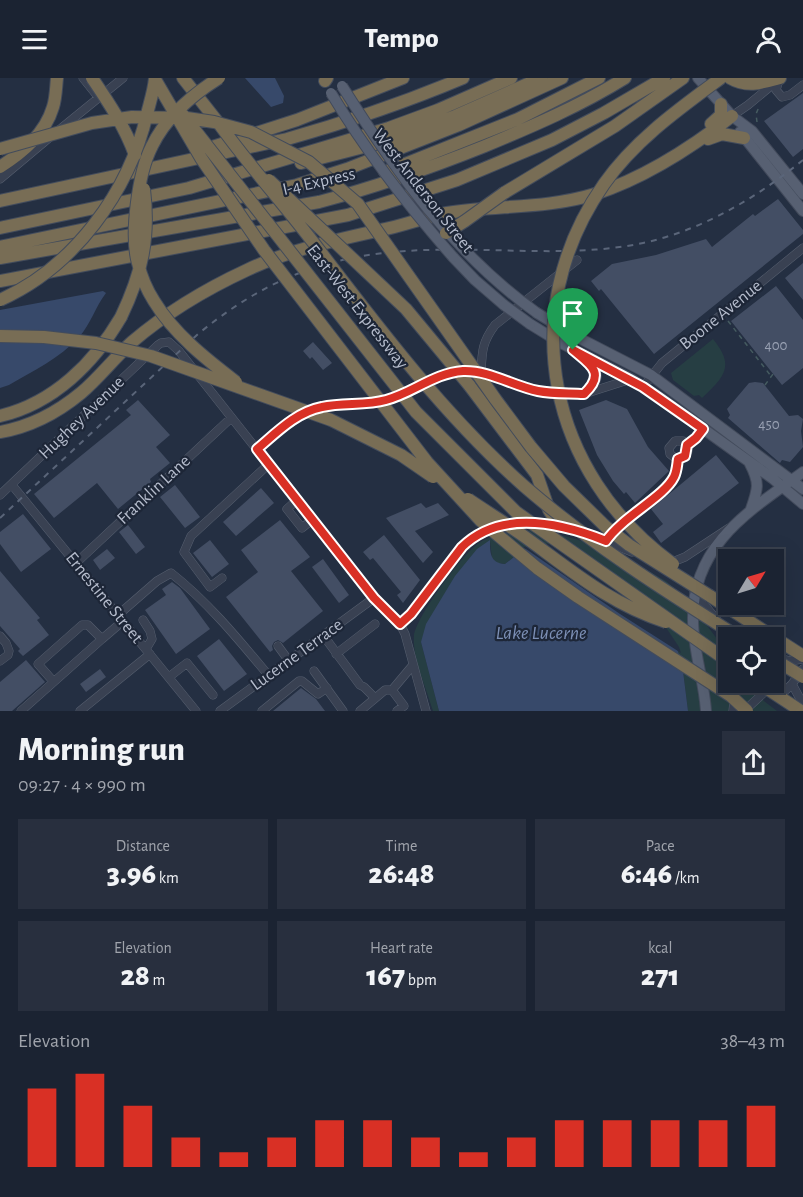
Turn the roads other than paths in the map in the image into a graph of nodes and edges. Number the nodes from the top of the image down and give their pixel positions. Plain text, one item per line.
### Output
1 (57, 78) edge
2 (83, 78) edge
3 (92, 78) edge
4 (123, 78) edge
5 (183, 78) edge
6 (219, 78) edge
7 (403, 78) edge
8 (463, 78) edge
9 (511, 78) edge
10 (541, 78) edge
11 (562, 78) edge
12 (599, 78) edge
13 (625, 78) edge
14 (683, 78) edge
15 (698, 78) edge
16 (721, 78) edge
17 (730, 78) edge
18 (780, 78) edge
19 (155, 79) edge
20 (331, 80) edge
21 (663, 83) edge
22 (803, 85) edge
23 (99, 98) junction
24 (721, 104) junction
25 (732, 116) junction
26 (744, 138) junction
27 (0, 149) edge
28 (245, 159) junction
29 (6, 168) edge
30 (391, 170) junction
31 (109, 176) junction
32 (0, 178) edge
33 (189, 188) junction
34 (803, 194) edge
35 (1, 200) edge
36 (565, 201) junction
37 (803, 211) edge
38 (0, 228) edge
39 (446, 233) junction
40 (434, 236) junction
41 (0, 247) edge
42 (803, 248) edge
43 (0, 258) edge
44 (577, 260) dead end
45 (4, 281) edge
46 (0, 300) edge
47 (0, 336) edge
48 (573, 350) junction
49 (481, 373) junction
50 (651, 375) junction
51 (631, 379) junction
52 (643, 387) junction
53 (244, 388) junction
54 (584, 394) junction
55 (0, 416) edge
56 (231, 418) junction
57 (703, 429) junction
58 (0, 432) edge
59 (687, 445) junction
60 (257, 449) junction
61 (678, 459) junction
62 (748, 461) junction
63 (269, 464) junction
64 (803, 472) edge
65 (787, 484) junction
66 (12, 485) junction
67 (803, 489) edge
68 (0, 495) edge
69 (297, 500) junction
70 (803, 504) edge
71 (751, 510) junction
72 (312, 520) junction
73 (733, 525) junction
74 (559, 526) junction
75 (606, 541) junction
76 (76, 563) junction
77 (656, 563) junction
78 (222, 578) dead end
79 (696, 594) junction
80 (710, 596) junction
81 (374, 598) junction
82 (131, 604) junction
83 (121, 618) junction
84 (375, 624) dead end
85 (400, 624) junction
86 (679, 626) junction
87 (722, 627) edge
88 (723, 627) edge
89 (323, 635) junction
90 (0, 636) edge
91 (102, 639) junction
92 (278, 646) dead end
93 (148, 652) junction
94 (336, 654) junction
95 (718, 654) edge
96 (803, 657) edge
97 (784, 660) edge
98 (0, 661) edge
99 (289, 661) junction
100 (413, 665) junction
101 (784, 668) edge
102 (803, 669) edge
103 (314, 671) dead end
104 (269, 676) junction
105 (169, 678) junction
106 (798, 680) edge
107 (53, 681) junction
108 (327, 688) junction
109 (392, 690) junction
110 (784, 690) edge
111 (735, 693) edge
112 (756, 693) edge
113 (775, 693) edge
114 (782, 693) edge
115 (213, 695) dead end
116 (375, 699) junction
117 (803, 704) edge
118 (21, 711) edge
119 (80, 711) edge
120 (196, 711) edge
121 (220, 711) edge
122 (262, 711) edge
123 (343, 711) edge
124 (360, 711) edge
125 (398, 711) edge
126 (426, 711) edge
127 (706, 711) edge
128 (733, 711) edge
129 (745, 711) edge
130 (791, 711) edge
131 (801, 711) edge

1 - 29 highway, bridge
2 - 23 street
3 - 55 highway, bridge
4 - 23 street
5 - 28 highway, East-West Expressway, bridge
6 - 53 highway, bridge
7 - 31 highway
8 - 31 highway
9 - 33 highway, I-4 Express
10 - 33 highway
11 - 41 highway
12 - 30 highway
13 - 43 highway, I-4 Express
14 - 21 highway
15 - 24 main road
16 - 80 highway, bridge
17 - 18 highway
18 - 22 street
18 - 25 street
19 - 46 highway, bridge
19 - 86 highway, East-West Expressway, bridge
19 - 129 highway, bridge
20 - 30 main road, West Anderson Street, bridge
20 - 30 main road, West Anderson Street, bridge
21 - 39 highway, bridge
21 - 45 highway
23 - 29 street
24 - 25 main road
24 - 36 highway
25 - 26 main road
25 - 34 main road
25 - 36 highway
26 - 36 highway
26 - 37 main road
27 - 80 highway, bridge
28 - 74 highway, bridge
28 - 88 highway, East-West Expressway, bridge
29 - 32 street
30 - 39 main road, West Anderson Street, bridge
30 - 40 main road, West Anderson Street, bridge
31 - 35 highway
33 - 38 highway, I-4 Express
36 - 58 highway
39 - 40 highway, bridge
39 - 50 main road, West Anderson Street, bridge
40 - 48 main road, West Anderson Street, bridge
42 - 50 street, Boone Avenue
44 - 49 street
47 - 53 highway, bridge
48 - 51 main road, West Anderson Street
48 - 54 main road
49 - 54 street
49 - 60 street
50 - 52 street, Boone Avenue
50 - 65 main road, West Anderson Street
51 - 52 main road, West Anderson Street
51 - 54 street
52 - 57 main road, West Anderson Street
53 - 86 highway, bridge
56 - 60 street
56 - 66 street, Hughey Avenue
56 - 76 street, Franklin Lane
57 - 59 street
57 - 62 main road, West Anderson Street
59 - 61 street
59 - 61 street
60 - 63 street
61 - 75 street
62 - 65 main road, West Anderson Street
62 - 71 main road
63 - 69 street
63 - 78 street
64 - 65 main road
65 - 67 main road
65 - 70 main road
65 - 71 main road
66 - 68 street, Hughey Avenue
66 - 76 street, Ernestine Street
69 - 72 street
69 - 72 street
71 - 73 main road
72 - 81 street
73 - 77 street
73 - 79 main road
74 - 75 street
74 - 85 street
75 - 77 street
76 - 83 street, Ernestine Street
77 - 79 street
79 - 87 street
79 - 127 main road
80 - 96 highway
81 - 85 street
81 - 89 street, Lucerne Terrace
82 - 83 street
82 - 93 street
82 - 104 street
83 - 91 street
83 - 93 street, Ernestine Street
84 - 94 street
85 - 100 street
86 - 95 highway, East-West Expressway, bridge
89 - 94 street
89 - 99 street, Lucerne Terrace
90 - 98 street
91 - 107 street
91 - 107 street
92 - 99 street
93 - 105 street, Ernestine Street
93 - 119 street
94 - 116 street
96 - 97 street
99 - 104 street, Lucerne Terrace
100 - 109 street
100 - 126 street
101 - 106 highway, bridge
102 - 106 street
103 - 108 street
104 - 121 street, Lucerne Terrace
105 - 115 street
105 - 120 street, Ernestine Street
106 - 110 street
106 - 117 street
107 - 118 street
108 - 122 street
108 - 123 street
109 - 116 street
109 - 125 street
111 - 128 street
112 - 129 street
113 - 131 highway, bridge
114 - 130 street
116 - 124 street

